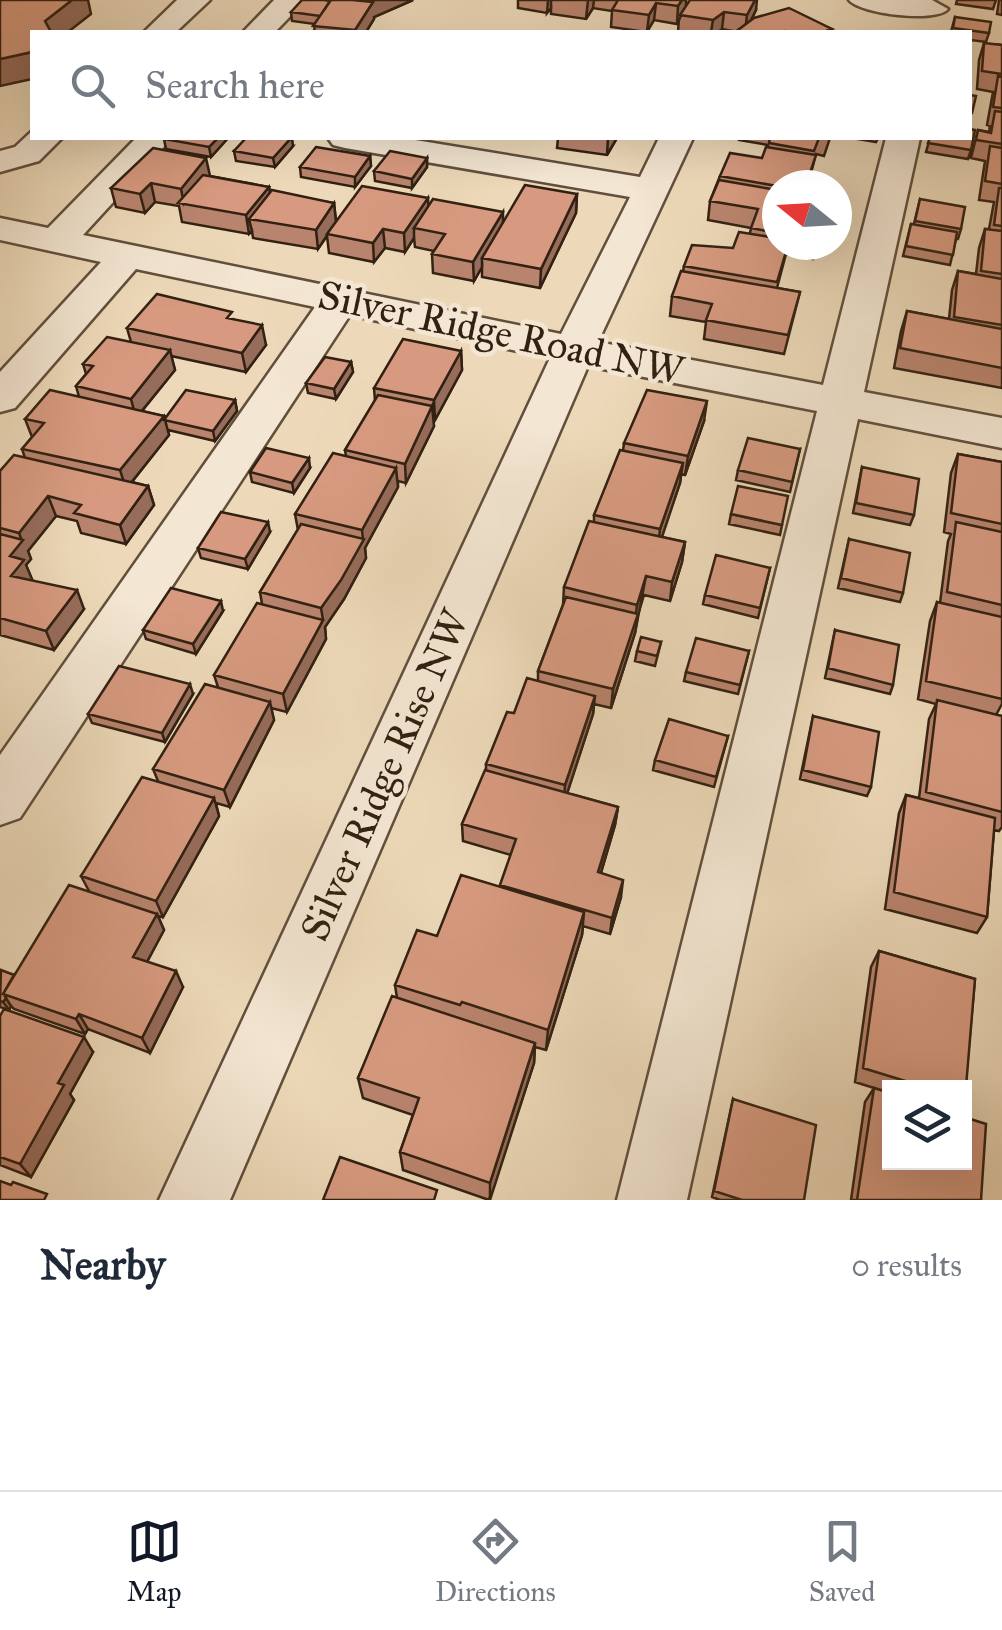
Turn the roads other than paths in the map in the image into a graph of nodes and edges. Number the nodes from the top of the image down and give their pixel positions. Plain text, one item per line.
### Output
1 (194, 0) edge
2 (291, 0) edge
3 (864, 0) edge
4 (932, 14) edge
5 (161, 30) edge
6 (260, 30) edge
7 (43, 140) edge
8 (153, 140) edge
9 (358, 140) edge
10 (675, 140) edge
11 (902, 140) edge
12 (0, 162) edge
13 (653, 190) junction
14 (0, 229) edge
15 (56, 241) junction
16 (128, 255) junction
17 (342, 298) junction
18 (574, 350) junction
19 (0, 398) edge
20 (840, 400) junction
21 (1002, 433) edge
22 (0, 801) edge
23 (194, 1200) edge
24 (652, 1200) edge

1 - 5 street
2 - 6 street
3 - 4 street
7 - 12 street
8 - 15 street
9 - 13 street
10 - 13 street, Silver Ridge Rise NW
11 - 20 street
13 - 18 street, Silver Ridge Rise NW
14 - 15 street, Silver Ridge Road NW
15 - 16 street, Silver Ridge Road NW
16 - 17 street, Silver Ridge Road NW
16 - 19 street
17 - 18 street, Silver Ridge Road NW
17 - 22 street
18 - 20 street, Silver Ridge Road NW
18 - 23 street, Silver Ridge Rise NW
20 - 21 street, Silver Ridge Road NW
20 - 24 street

